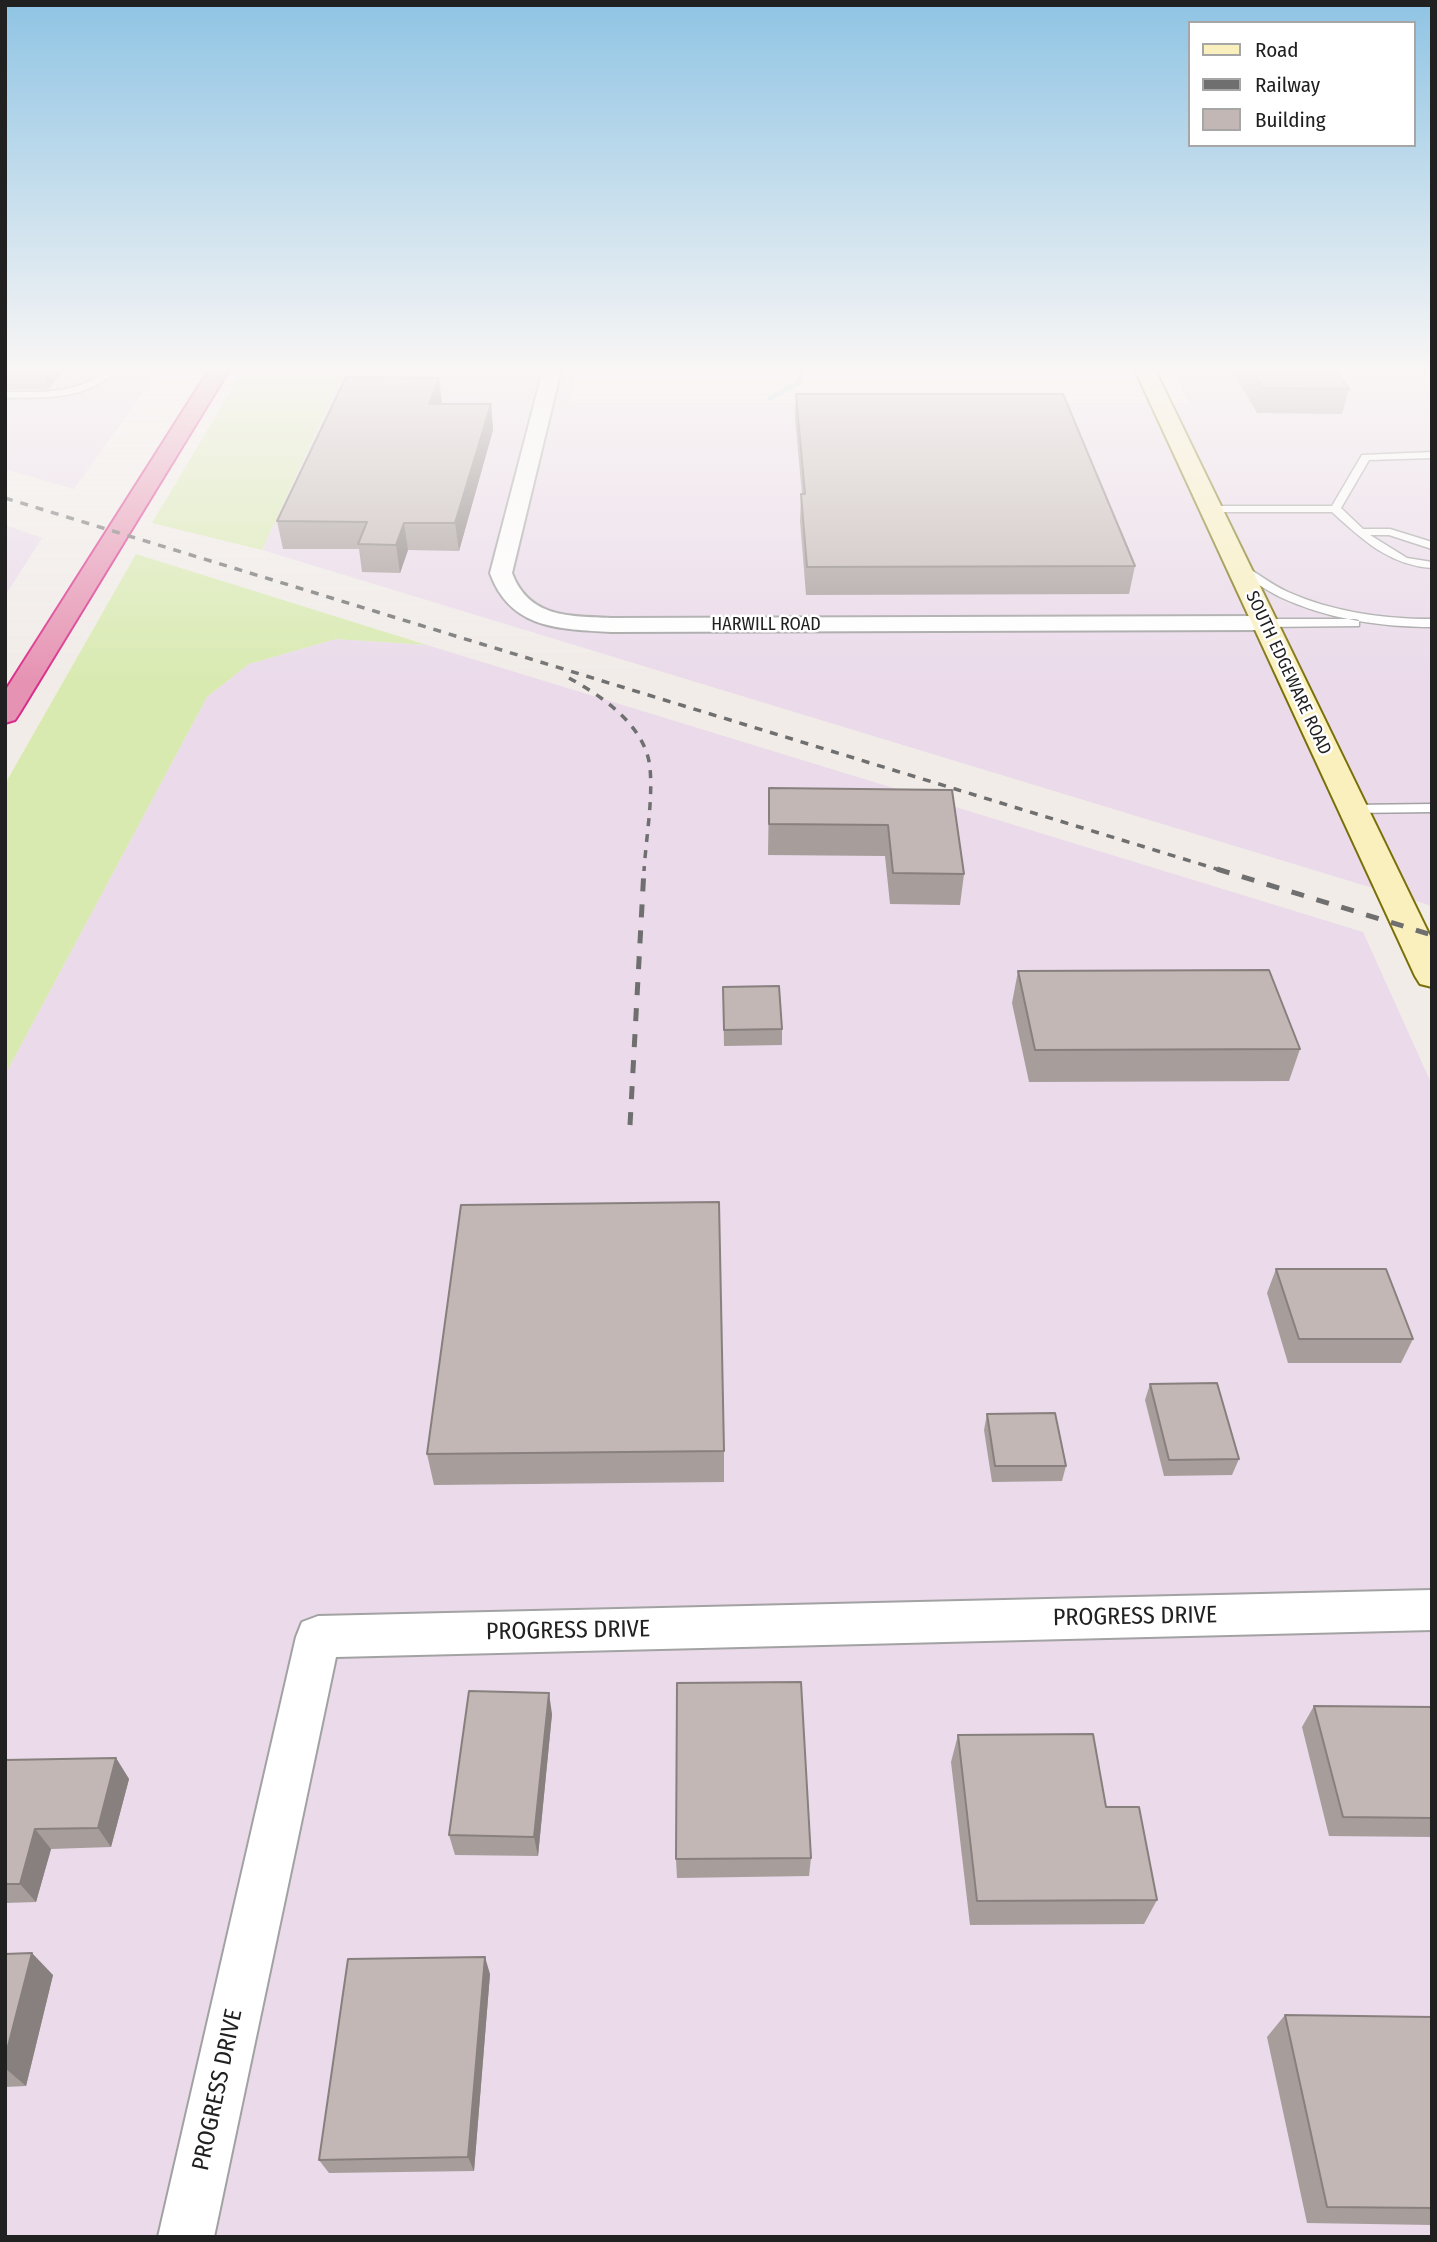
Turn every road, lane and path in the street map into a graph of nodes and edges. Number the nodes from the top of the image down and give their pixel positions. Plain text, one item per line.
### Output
1 (154, 475) edge
2 (526, 475) edge
3 (1194, 475) edge
4 (1355, 475) edge
5 (1210, 509) junction
6 (1335, 509) junction
7 (1361, 532) junction
8 (1432, 546) edge
9 (1414, 565) junction
10 (1432, 565) edge
11 (1238, 566) junction
12 (1432, 579) edge
13 (1265, 623) junction
14 (1399, 623) junction
15 (1432, 623) edge
16 (5, 714) edge
17 (1432, 808) edge
18 (1352, 809) junction
19 (1432, 976) edge
20 (1432, 1609) edge
21 (186, 2237) edge

1 - 16 highway
2 - 13 street, HARWILL ROAD
3 - 5 main road, SOUTH EDGEWARE ROAD
4 - 6 lane
5 - 6 lane
5 - 11 main road, SOUTH EDGEWARE ROAD
6 - 7 lane
7 - 8 lane
7 - 9 lane
9 - 10 lane
9 - 12 lane
11 - 13 main road, SOUTH EDGEWARE ROAD
11 - 14 lane
13 - 14 lane
13 - 18 main road, SOUTH EDGEWARE ROAD
14 - 15 lane
17 - 18 lane
18 - 19 main road, SOUTH EDGEWARE ROAD
20 - 21 street, PROGRESS DRIVE

